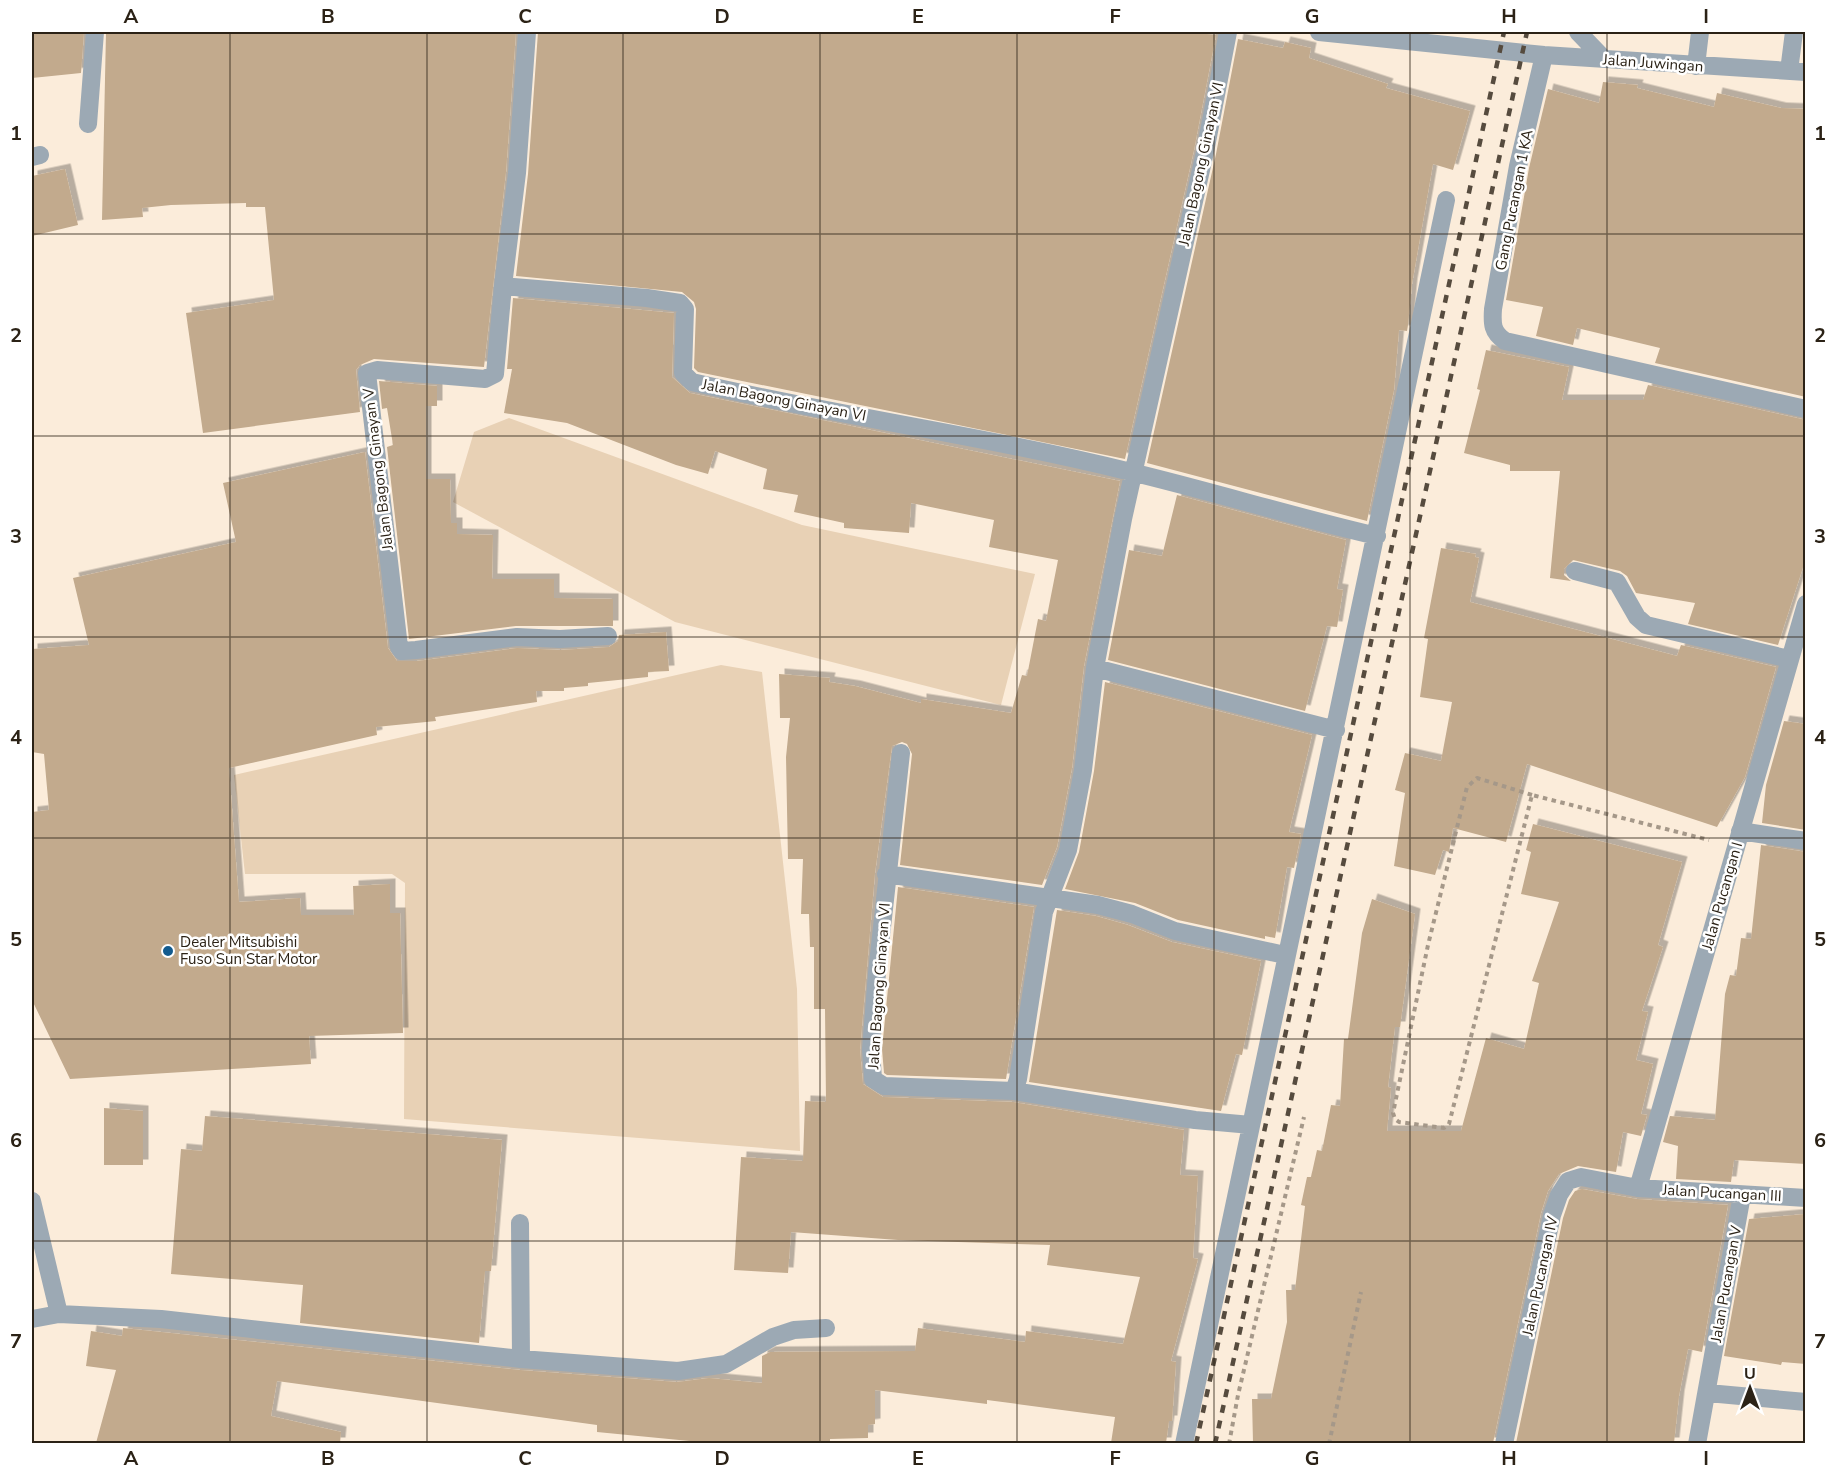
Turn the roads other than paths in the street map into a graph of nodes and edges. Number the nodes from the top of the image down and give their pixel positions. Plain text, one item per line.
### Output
1 (95, 32) edge
2 (527, 32) edge
3 (1228, 32) edge
4 (1319, 32) edge
5 (1578, 32) edge
6 (1700, 32) edge
7 (1794, 32) edge
8 (1402, 36) edge
9 (1544, 55) junction
10 (1604, 59) junction
11 (1696, 66) junction
12 (1797, 72) edge
13 (88, 124) dead end
14 (1446, 200) dead end
15 (503, 286) junction
16 (1806, 409) edge
17 (1133, 472) junction
18 (1377, 536) junction
19 (1575, 571) dead end
20 (1806, 604) edge
21 (608, 636) dead end
22 (1789, 659) junction
23 (1095, 668) junction
24 (1336, 730) junction
25 (901, 753) dead end
26 (1738, 839) junction
27 (1806, 841) edge
28 (886, 874) junction
29 (1050, 896) junction
30 (1285, 955) junction
31 (1014, 1091) junction
32 (1251, 1125) junction
33 (1638, 1188) junction
34 (1742, 1195) junction
35 (1806, 1198) edge
36 (32, 1201) edge
37 (520, 1222) dead end
38 (59, 1314) junction
39 (32, 1319) edge
40 (826, 1328) dead end
41 (521, 1359) junction
42 (1708, 1393) junction
43 (1806, 1402) edge
44 (1184, 1443) edge
45 (1504, 1443) edge
46 (1697, 1443) edge

1 - 13 street
2 - 15 street, Jalan Bagong Ginayan V
3 - 17 street, Jalan Bagong Ginayan VI
4 - 8 street, Jalan Juwingan
5 - 10 street
6 - 11 street
7 - 12 street
8 - 9 street, Jalan Juwingan
9 - 10 street, Jalan Juwingan
9 - 16 street, Gang Pucangan 1 KA
10 - 11 street, Jalan Juwingan
11 - 12 street, Jalan Juwingan
14 - 18 street
15 - 17 street, Jalan Bagong Ginayan VI
15 - 21 street, Jalan Bagong Ginayan V
17 - 18 street, Jalan Bagong Ginayan VI
17 - 23 street, Jalan Bagong Ginayan VI
18 - 24 street
19 - 22 street
20 - 22 street, Jalan Pucangan I
22 - 26 street, Jalan Pucangan I
23 - 24 street
23 - 29 street, Jalan Bagong Ginayan VI
24 - 30 street
25 - 28 street, Jalan Bagong Ginayan VI
26 - 27 street
26 - 33 street, Jalan Pucangan I
28 - 29 street
28 - 31 street, Jalan Bagong Ginayan VI
29 - 30 street
29 - 31 street, Jalan Bagong Ginayan VI
30 - 32 street
31 - 32 street
32 - 44 street
33 - 34 street, Jalan Pucangan III
33 - 45 street, Jalan Pucangan IV
34 - 35 street, Jalan Pucangan III
34 - 42 street, Jalan Pucangan V
36 - 38 street
37 - 41 street
38 - 39 street
38 - 41 street
40 - 41 street
42 - 43 street
42 - 46 street, Jalan Pucangan V

